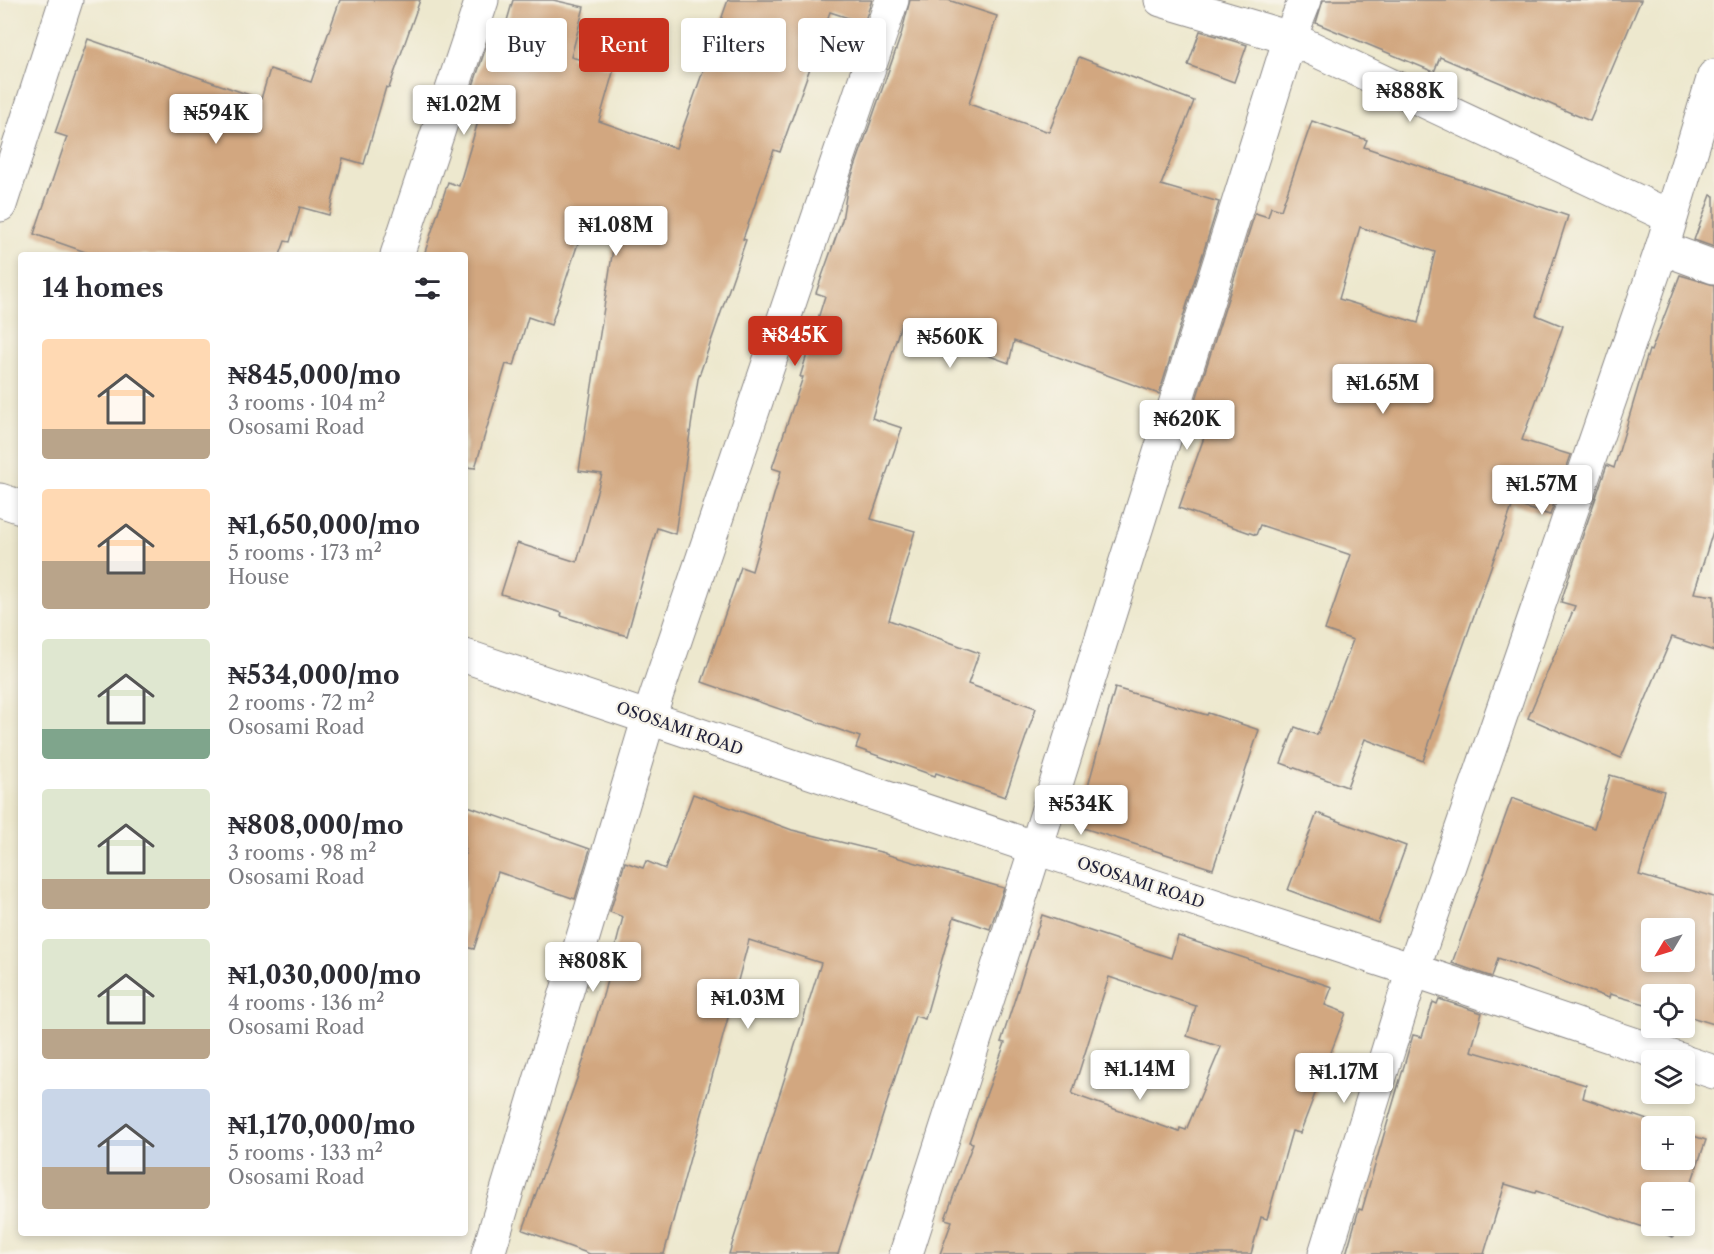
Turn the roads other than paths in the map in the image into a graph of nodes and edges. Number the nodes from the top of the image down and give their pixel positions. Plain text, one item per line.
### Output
1 (66, 0) edge
2 (482, 0) edge
3 (892, 0) edge
4 (1161, 0) edge
5 (1305, 0) edge
6 (1290, 38) junction
7 (1714, 76) edge
8 (0, 205) edge
9 (1671, 217) junction
10 (1662, 248) junction
11 (398, 252) edge
12 (1714, 267) edge
13 (0, 500) edge
14 (18, 506) edge
15 (468, 657) edge
16 (649, 717) junction
17 (1036, 848) junction
18 (1413, 970) junction
19 (1650, 1050) edge
20 (1695, 1065) edge
21 (1714, 1072) edge
22 (488, 1254) edge
23 (906, 1254) edge
24 (1325, 1254) edge

1 - 8 street
2 - 11 street
3 - 16 street
4 - 6 street
5 - 6 street
6 - 9 street
6 - 17 street
7 - 9 street
9 - 10 street
10 - 12 street
10 - 18 street
13 - 14 street
15 - 16 street, OSOSAMI ROAD
16 - 17 street, OSOSAMI ROAD
16 - 22 street
17 - 18 street, OSOSAMI ROAD
17 - 23 street
18 - 19 street, OSOSAMI ROAD
18 - 24 street
20 - 21 street, OSOSAMI ROAD

